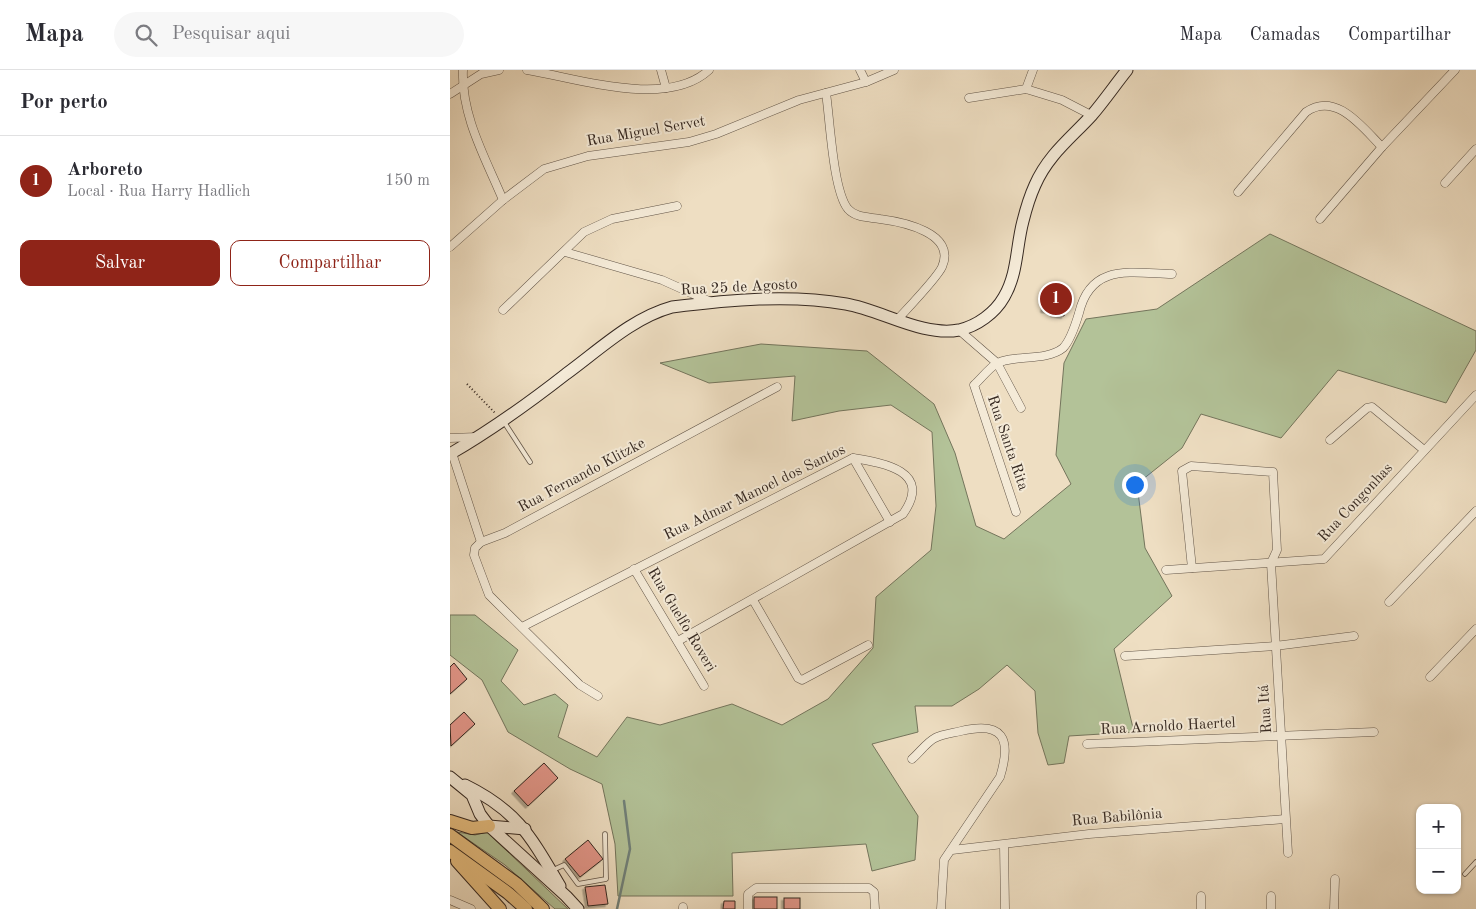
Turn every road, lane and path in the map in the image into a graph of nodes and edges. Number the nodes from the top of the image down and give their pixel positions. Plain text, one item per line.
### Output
1 (463, 70) edge
2 (499, 70) edge
3 (527, 70) edge
4 (661, 70) edge
5 (709, 70) edge
6 (860, 70) edge
7 (894, 70) edge
8 (1033, 70) edge
9 (1127, 70) edge
10 (1455, 70) edge
11 (866, 82) junction
12 (462, 86) junction
13 (666, 88) junction
14 (1026, 89) junction
15 (450, 94) edge
16 (826, 94) junction
17 (969, 98) dead end
18 (1091, 115) junction
19 (1382, 147) junction
20 (1476, 149) edge
21 (1445, 184) dead end
22 (1238, 192) dead end
23 (503, 200) junction
24 (677, 206) dead end
25 (1320, 219) dead end
26 (450, 247) edge
27 (565, 252) junction
28 (1172, 274) dead end
29 (711, 302) junction
30 (503, 310) dead end
31 (897, 320) junction
32 (959, 330) junction
33 (997, 363) junction
34 (467, 384) dead end
35 (778, 387) dead end
36 (1476, 395) edge
37 (1021, 408) dead end
38 (504, 421) junction
39 (479, 436) junction
40 (450, 438) edge
41 (1330, 440) dead end
42 (1424, 450) junction
43 (451, 454) edge
44 (853, 458) junction
45 (530, 462) dead end
46 (1476, 511) edge
47 (1016, 512) dead end
48 (890, 522) junction
49 (481, 542) junction
50 (1271, 563) junction
51 (1192, 568) junction
52 (634, 569) junction
53 (1166, 570) dead end
54 (753, 600) junction
55 (1389, 602) dead end
56 (522, 627) junction
57 (1476, 629) edge
58 (1354, 636) dead end
59 (678, 641) junction
60 (868, 645) dead end
61 (1275, 646) junction
62 (1125, 656) dead end
63 (1430, 677) dead end
64 (704, 686) dead end
65 (598, 696) dead end
66 (1374, 732) dead end
67 (1281, 736) junction
68 (1087, 744) dead end
69 (912, 759) dead end
70 (452, 778) edge
71 (472, 795) junction
72 (1285, 819) junction
73 (456, 824) edge
74 (488, 826) junction
75 (525, 829) junction
76 (605, 834) dead end
77 (450, 835) edge
78 (1004, 845) junction
79 (952, 850) junction
80 (450, 852) edge
81 (1288, 853) dead end
82 (1476, 862) edge
83 (551, 871) junction
84 (1465, 874) dead end
85 (1335, 879) dead end
86 (566, 896) junction
87 (1201, 896) dead end
88 (1272, 896) dead end
89 (450, 900) edge
90 (471, 909) edge
91 (500, 909) edge
92 (526, 909) edge
93 (543, 909) edge
94 (578, 909) edge
95 (748, 909) edge
96 (875, 909) edge
97 (941, 909) edge
98 (1005, 909) edge
99 (1202, 909) edge
100 (1271, 909) edge
101 (1334, 909) edge

1 - 12 street
2 - 12 street
3 - 13 street
4 - 13 street
5 - 13 street
6 - 11 street
7 - 11 street, Rua Miguel Servet
8 - 14 street
9 - 18 street, Rua 25 de Agosto
10 - 19 street
11 - 16 street, Rua Miguel Servet
12 - 15 street
12 - 23 street
14 - 17 street
14 - 18 street
16 - 23 street, Rua Miguel Servet
16 - 31 street
18 - 32 street, Rua 25 de Agosto
19 - 22 street
19 - 25 street
20 - 21 street
23 - 26 street, Rua Miguel Servet
24 - 27 street
27 - 29 street
27 - 30 street
28 - 33 street
29 - 31 street, Rua 25 de Agosto
29 - 38 street, Rua 25 de Agosto
31 - 32 street, Rua 25 de Agosto
32 - 33 street
33 - 37 street
33 - 47 street, Rua Santa Rita
34 - 38 path
35 - 49 street, Rua Fernando Klitzke
36 - 42 street, Rua Congonhas
38 - 39 street, Rua 25 de Agosto
38 - 45 lane
39 - 40 street
39 - 43 street, Rua 25 de Agosto
41 - 42 street
42 - 50 street, Rua Congonhas
43 - 49 street
44 - 48 street
44 - 48 street, Rua Admar Manoel dos Santos
44 - 52 street, Rua Admar Manoel dos Santos
46 - 55 street
48 - 54 street, Rua Admar Manoel dos Santos
49 - 56 street
50 - 51 street, Rua Congonhas
50 - 51 street, Rua Itá
50 - 61 street, Rua Itá
51 - 53 street, Rua Congonhas
52 - 56 street, Rua Admar Manoel dos Santos
52 - 59 street, Rua Guelfo Roveri
54 - 59 street, Rua Admar Manoel dos Santos
54 - 60 street
56 - 65 street
57 - 63 street
58 - 61 street
59 - 64 street, Rua Guelfo Roveri
61 - 62 street
61 - 67 street, Rua Itá
66 - 67 street, Rua Arnoldo Haertel
67 - 68 street, Rua Arnoldo Haertel
67 - 72 street, Rua Itá
69 - 79 street
70 - 71 street
70 - 75 street
71 - 73 street
71 - 74 street
72 - 78 street, Rua Babilônia
72 - 81 street, Rua Itá
73 - 74 main road
74 - 75 street
74 - 86 street
75 - 83 street
76 - 83 lane
77 - 93 main road
78 - 79 street, Rua Babilônia
78 - 98 street
79 - 97 street
80 - 91 main road
80 - 92 main road
82 - 84 lane
83 - 86 street
85 - 101 street
86 - 94 street
87 - 99 street
88 - 100 street
89 - 90 street
95 - 96 street

